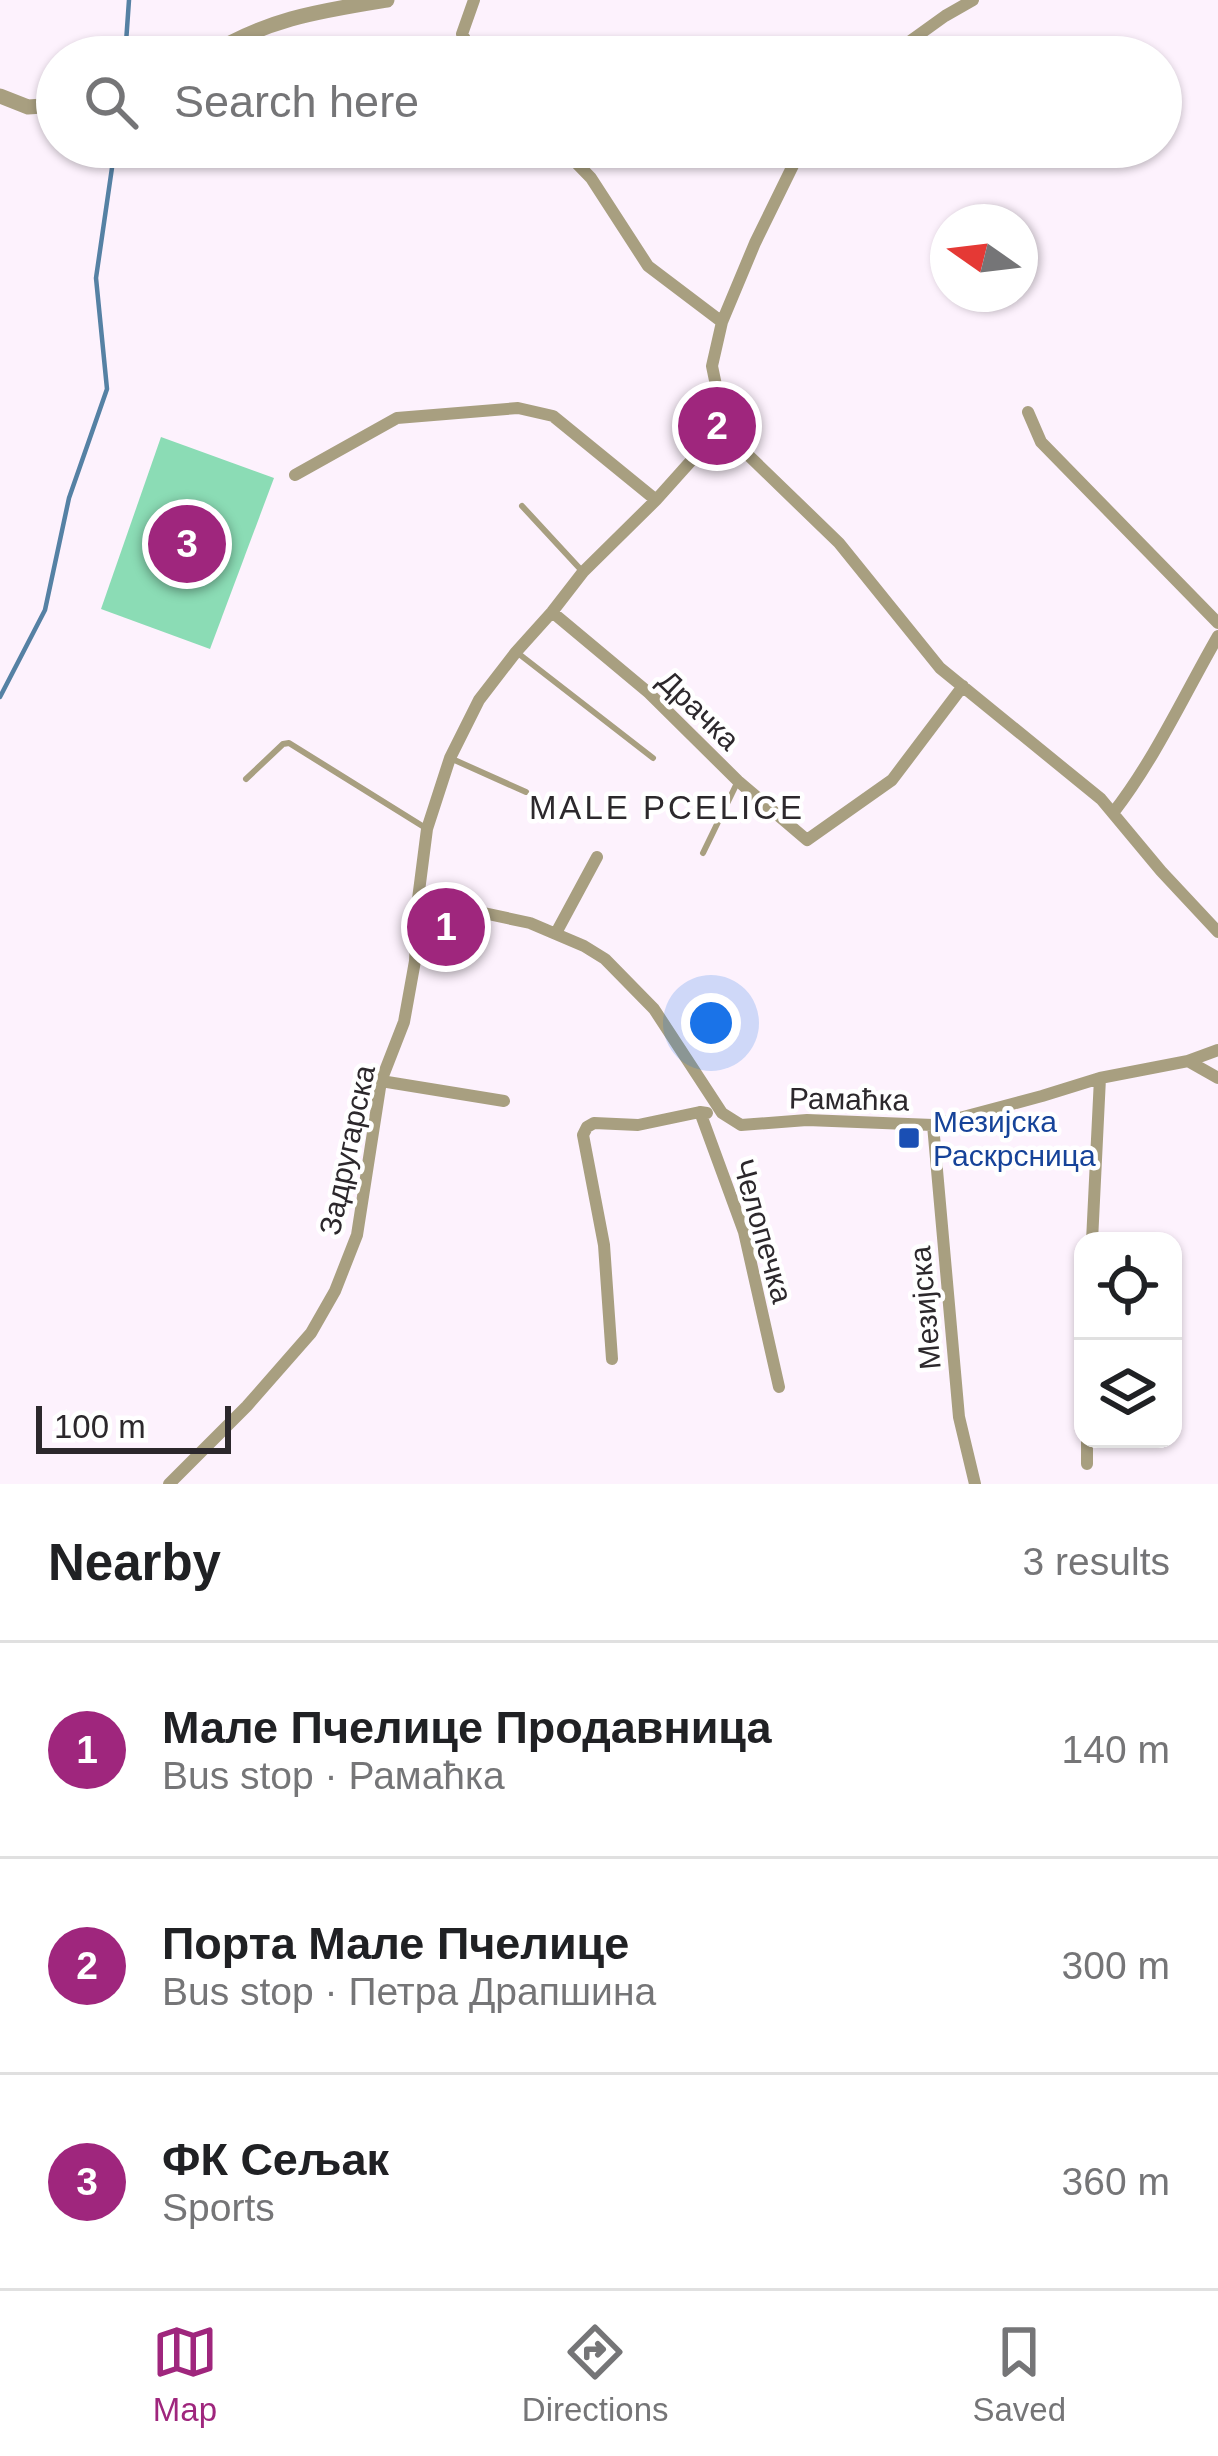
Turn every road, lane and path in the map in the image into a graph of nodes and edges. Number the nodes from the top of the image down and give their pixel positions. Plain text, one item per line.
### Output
1 (387, 0) edge
2 (474, 0) edge
3 (944, 0) edge
4 (973, 0) edge
5 (945, 16) junction
6 (242, 36) edge
7 (463, 36) edge
8 (917, 36) edge
9 (0, 96) edge
10 (36, 106) edge
11 (581, 168) edge
12 (792, 168) edge
13 (722, 322) junction
14 (1028, 412) dead end
15 (713, 430) junction
16 (295, 475) dead end
17 (656, 500) junction
18 (522, 506) dead end
19 (583, 572) junction
20 (552, 612) junction
21 (1218, 623) edge
22 (1218, 636) edge
23 (516, 652) junction
24 (963, 686) junction
25 (450, 758) junction
26 (653, 758) dead end
27 (246, 778) dead end
28 (738, 781) junction
29 (526, 792) dead end
30 (1113, 813) junction
31 (427, 829) junction
32 (703, 853) dead end
33 (597, 857) dead end
34 (418, 899) junction
35 (459, 908) junction
36 (1218, 932) edge
37 (556, 933) junction
38 (416, 936) junction
39 (1218, 1050) edge
40 (1188, 1061) junction
41 (1100, 1078) junction
42 (1218, 1078) edge
43 (381, 1081) junction
44 (504, 1101) dead end
45 (700, 1112) junction
46 (722, 1113) junction
47 (932, 1125) junction
48 (1093, 1232) edge
49 (612, 1359) dead end
50 (779, 1387) dead end
51 (1087, 1448) edge
52 (1087, 1464) dead end
53 (169, 1484) edge
54 (974, 1484) edge

1 - 6 street
2 - 7 street
3 - 5 street
4 - 5 street
5 - 8 street
9 - 10 street
11 - 13 street
12 - 13 street
13 - 15 street
14 - 21 street
15 - 17 street, Задругарска
15 - 24 street
16 - 17 street
17 - 19 street, Задругарска
18 - 19 lane
19 - 20 street, Задругарска
20 - 23 street, Задругарска
20 - 28 street, Драчка
22 - 30 street
23 - 25 street, Задругарска
23 - 26 lane
24 - 28 street, Драчка
24 - 30 street
25 - 29 lane
25 - 31 street, Задругарска
27 - 31 lane
28 - 32 lane
30 - 36 street
31 - 34 street, Задругарска
33 - 37 street
34 - 35 street
34 - 38 street, Задругарска
35 - 37 street
35 - 38 street
37 - 46 street
38 - 43 street, Задругарска
39 - 40 street, Рамаћка
40 - 41 street, Рамаћка
40 - 42 street
41 - 47 street, Рамаћка
41 - 48 street
43 - 44 street
43 - 53 street, Задругарска
45 - 46 street
45 - 49 street
45 - 50 street, Челопечка
46 - 47 street, Рамаћка
47 - 54 street, Мезијска
51 - 52 street

